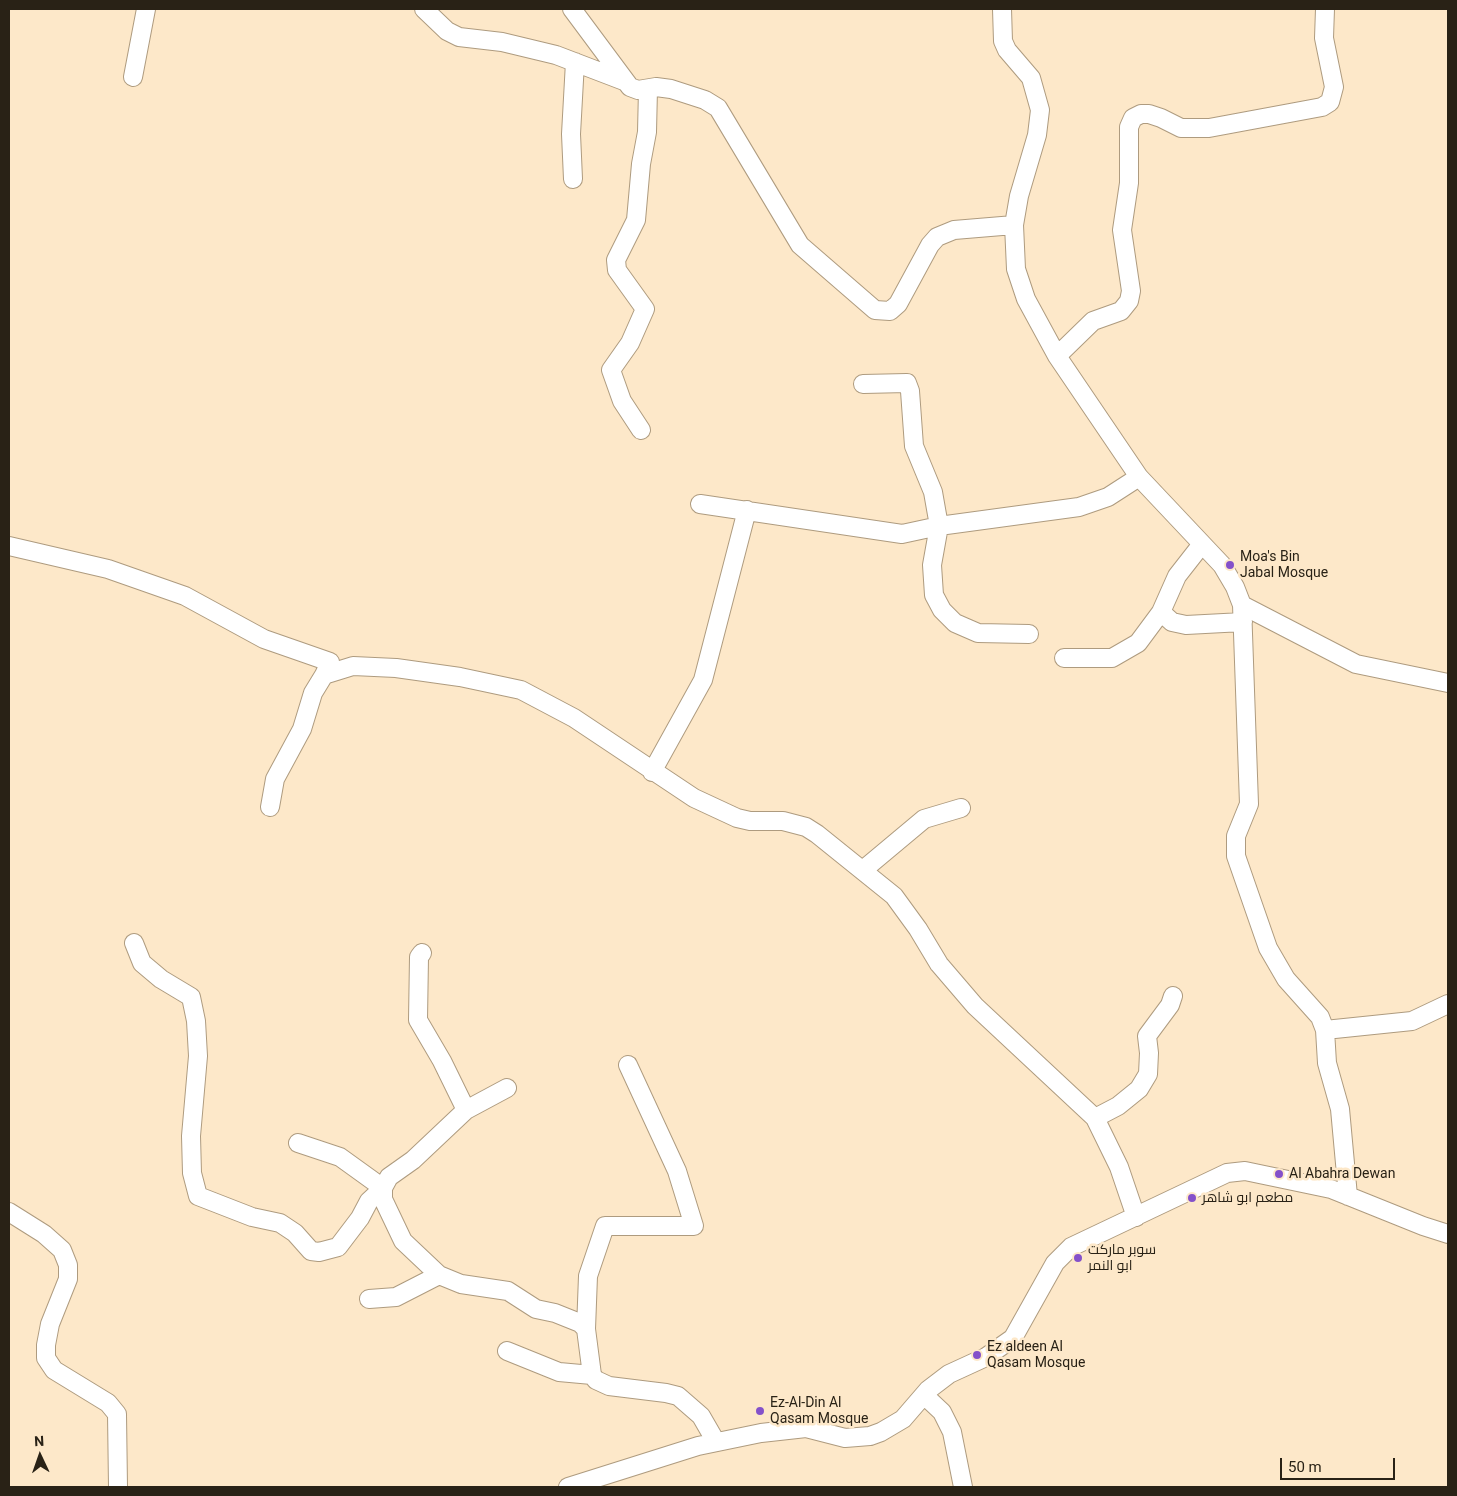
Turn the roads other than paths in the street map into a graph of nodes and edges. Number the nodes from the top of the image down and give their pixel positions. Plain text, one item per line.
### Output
1 (146, 9) edge
2 (424, 9) edge
3 (572, 9) edge
4 (1002, 9) edge
5 (1325, 9) edge
6 (575, 62) junction
7 (133, 76) dead end
8 (624, 81) junction
9 (648, 89) junction
10 (573, 179) dead end
11 (1014, 225) junction
12 (1057, 356) junction
13 (862, 384) dead end
14 (640, 430) dead end
15 (1139, 477) junction
16 (700, 504) dead end
17 (747, 510) junction
18 (939, 526) junction
19 (1202, 544) junction
20 (9, 546) edge
21 (1242, 605) junction
22 (1161, 612) junction
23 (1244, 622) junction
24 (1028, 634) dead end
25 (1064, 658) dead end
26 (343, 664) dead end
27 (324, 675) junction
28 (1448, 683) edge
29 (652, 772) junction
30 (270, 807) dead end
31 (961, 808) dead end
32 (863, 870) junction
33 (134, 943) dead end
34 (422, 953) dead end
35 (1173, 996) dead end
36 (1448, 1004) edge
37 (1325, 1030) junction
38 (628, 1065) dead end
39 (507, 1088) dead end
40 (466, 1110) junction
41 (1095, 1118) junction
42 (298, 1143) dead end
43 (383, 1188) junction
44 (1348, 1196) junction
45 (9, 1212) edge
46 (1136, 1217) junction
47 (1448, 1234) edge
48 (439, 1275) junction
49 (369, 1298) dead end
50 (586, 1330) junction
51 (507, 1351) dead end
52 (592, 1375) junction
53 (925, 1396) junction
54 (716, 1442) junction
55 (118, 1487) edge
56 (568, 1487) edge
57 (963, 1487) edge

1 - 7 street
2 - 6 street
3 - 8 street
4 - 11 street
5 - 12 street
6 - 8 street
6 - 10 street
8 - 9 street
9 - 11 street
9 - 14 street
11 - 12 street
12 - 15 street
13 - 18 street
15 - 18 street
15 - 19 street
16 - 17 street
17 - 18 street
17 - 29 street
18 - 24 street
19 - 21 street
19 - 22 street
20 - 27 street
21 - 23 street
21 - 28 street
22 - 23 street
22 - 25 street
23 - 37 street
26 - 27 street
27 - 29 street
27 - 30 street
29 - 32 street
31 - 32 street
32 - 41 street
33 - 43 street
34 - 40 street
35 - 41 street
36 - 37 street
37 - 44 street
38 - 50 street
39 - 40 street
40 - 43 street
41 - 46 street
42 - 43 street
43 - 48 street
44 - 46 street
44 - 47 street
45 - 55 street
46 - 53 street
48 - 49 street
48 - 50 street
50 - 52 street
51 - 52 street
52 - 54 street
53 - 54 street
53 - 57 street
54 - 56 street

